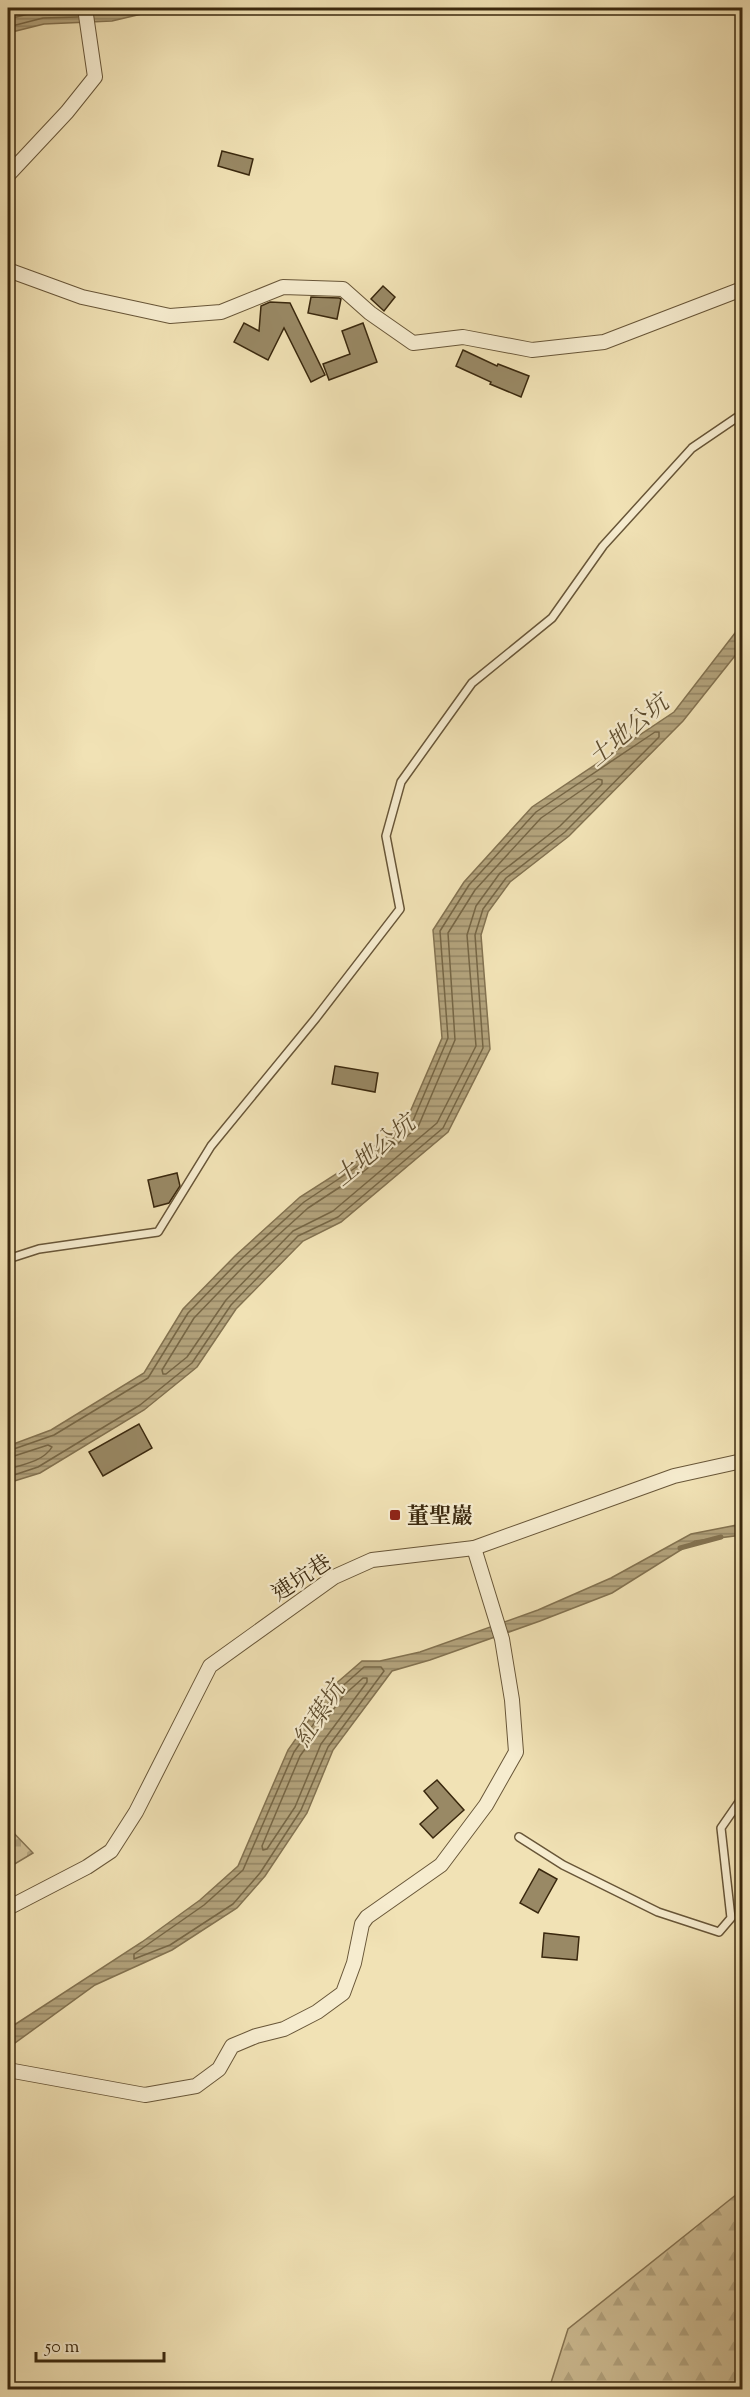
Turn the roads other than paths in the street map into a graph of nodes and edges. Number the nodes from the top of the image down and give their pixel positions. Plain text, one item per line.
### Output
1 (85, 8) edge
2 (8, 175) edge
3 (8, 270) edge
4 (742, 289) edge
5 (742, 414) edge
6 (8, 1259) edge
7 (742, 1461) edge
8 (474, 1548) junction
9 (742, 1801) edge
10 (519, 1837) dead end
11 (8, 1908) edge
12 (8, 2070) edge

1 - 2 street
3 - 4 street
5 - 6 lane
7 - 8 street, 連坑巷
8 - 11 street, 連坑巷
8 - 12 street
9 - 10 lane

